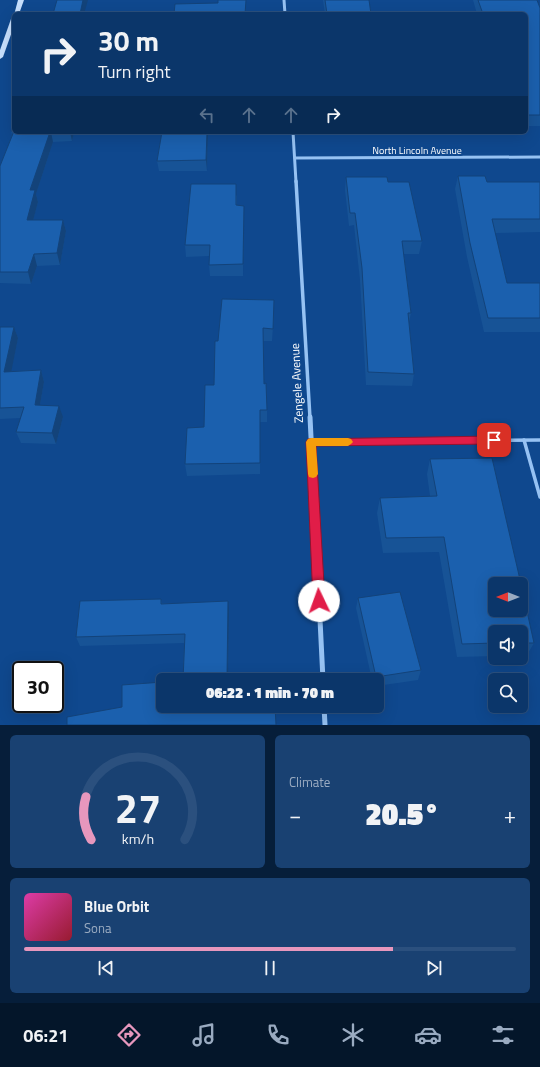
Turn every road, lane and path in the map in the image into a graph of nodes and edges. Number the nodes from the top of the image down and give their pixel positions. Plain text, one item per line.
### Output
1 (21, 0) edge
2 (284, 0) edge
3 (17, 12) edge
4 (285, 12) edge
5 (12, 24) edge
6 (0, 57) edge
7 (293, 134) edge
8 (295, 158) junction
9 (540, 158) edge
10 (524, 440) junction
11 (540, 440) edge
12 (311, 442) junction
13 (540, 497) edge
14 (323, 673) edge
15 (324, 713) edge
16 (325, 725) edge

1 - 3 street
2 - 4 street
5 - 6 street
7 - 8 street, Zengele Avenue
8 - 9 street, North Lincoln Avenue
8 - 12 street, Zengele Avenue
10 - 11 lane
10 - 12 lane
10 - 13 lane
12 - 14 street, Zengele Avenue
15 - 16 street

